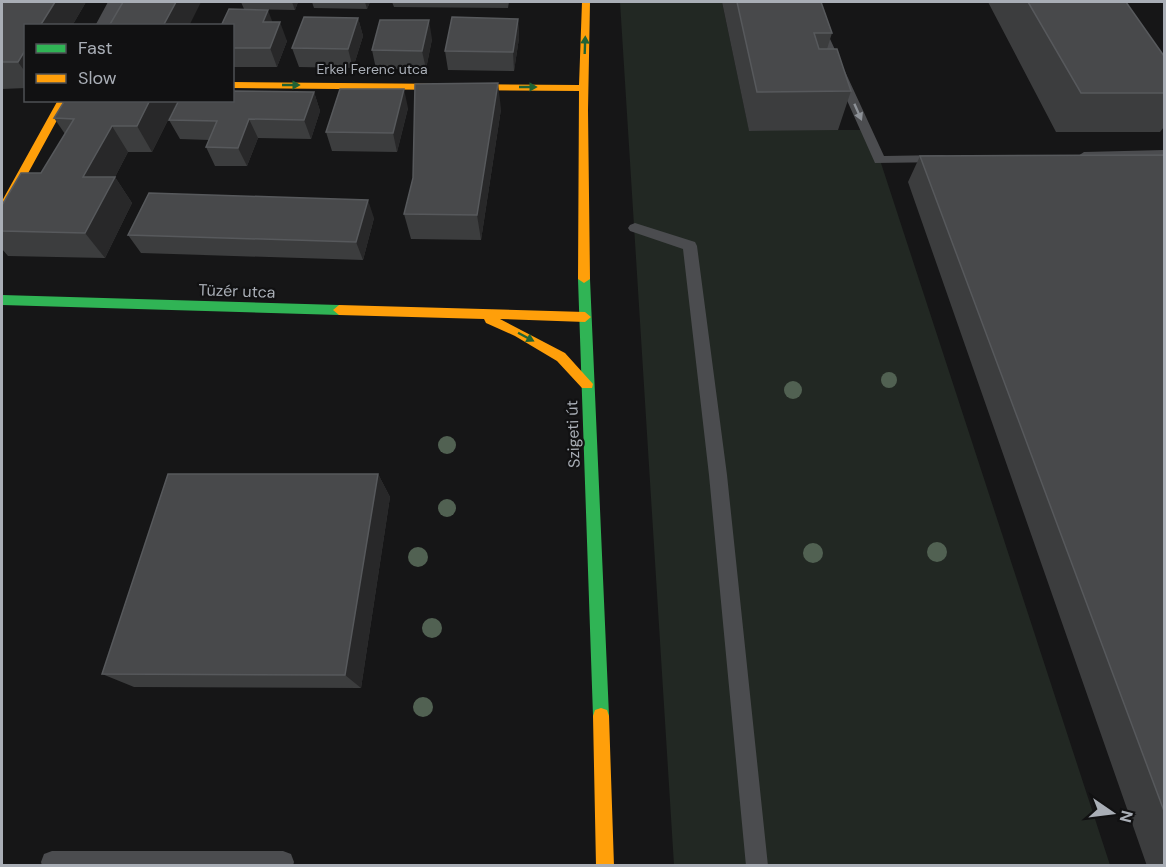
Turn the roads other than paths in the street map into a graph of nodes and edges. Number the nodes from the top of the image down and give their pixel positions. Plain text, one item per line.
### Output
1 (119, 2) edge
2 (586, 2) edge
3 (808, 2) edge
4 (107, 24) edge
5 (234, 85) edge
6 (583, 88) junction
7 (62, 102) edge
8 (1164, 154) edge
9 (1070, 156) edge
10 (951, 164) edge
11 (1128, 168) edge
12 (1081, 169) edge
13 (2, 210) edge
14 (635, 228) dead end
15 (2, 300) edge
16 (472, 315) junction
17 (585, 317) junction
18 (587, 384) junction
19 (52, 862) dead end
20 (283, 862) dead end
21 (605, 866) edge
22 (757, 866) edge

1 - 4 street
6 -> 2 street, Szigeti út
3 -> 10 lane
5 -> 6 street, Erkel Ferenc utca
6 - 17 street, Szigeti út
7 - 13 street
8 - 9 lane
11 - 12 lane
14 - 22 lane
15 - 16 street, Tüzér utca
16 - 17 street, Tüzér utca
16 -> 18 street, Tüzér utca
17 - 18 street, Szigeti út
18 - 21 street, Szigeti út
19 - 20 lane

